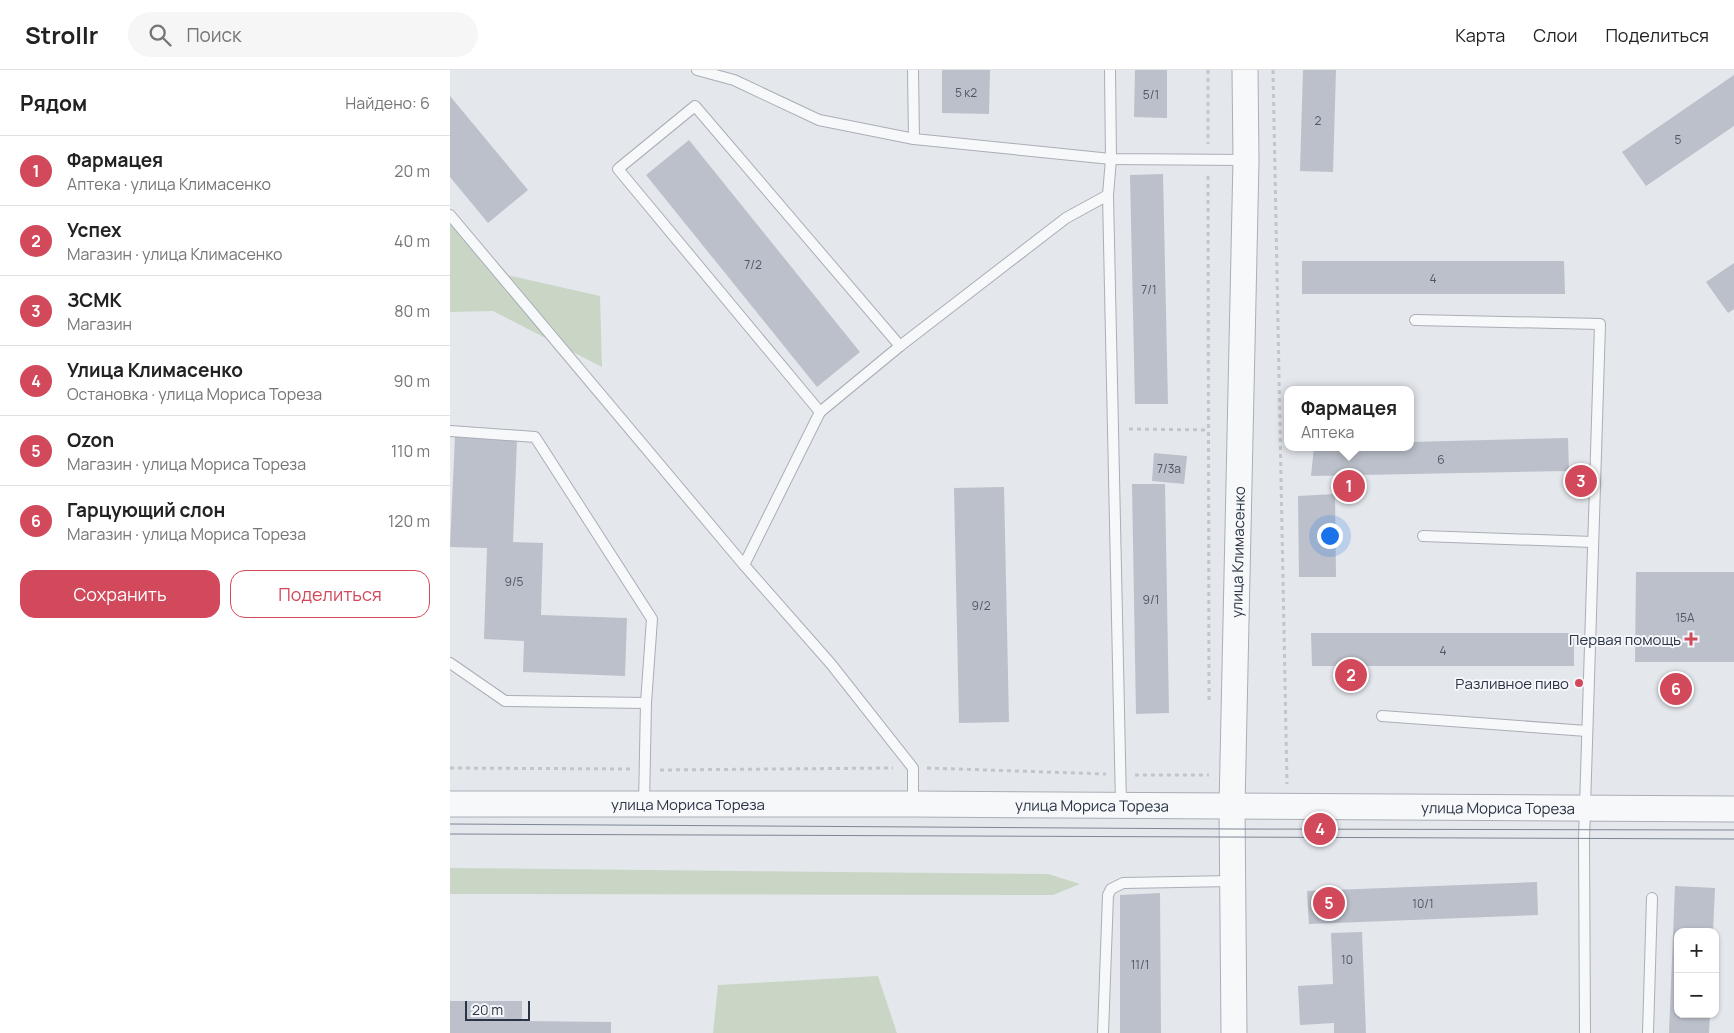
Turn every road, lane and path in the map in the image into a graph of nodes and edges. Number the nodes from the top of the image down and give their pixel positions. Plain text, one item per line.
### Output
1 (697, 70) edge
2 (913, 70) edge
3 (1110, 70) edge
4 (1208, 70) edge
5 (1245, 70) edge
6 (1273, 70) edge
7 (914, 139) junction
8 (1111, 159) junction
9 (1208, 160) junction
10 (1246, 160) junction
11 (1108, 195) junction
12 (450, 215) edge
13 (1415, 320) dead end
14 (900, 346) junction
15 (820, 412) junction
16 (1112, 429) junction
17 (1208, 430) junction
18 (450, 431) edge
19 (1423, 536) dead end
20 (1593, 542) junction
21 (744, 565) junction
22 (450, 663) edge
23 (646, 704) junction
24 (1209, 706) dead end
25 (1382, 716) dead end
26 (1587, 730) junction
27 (1209, 766) dead end
28 (450, 768) edge
29 (913, 768) junction
30 (644, 770) junction
31 (1120, 774) junction
32 (1209, 775) junction
33 (450, 804) edge
34 (913, 804) junction
35 (644, 805) junction
36 (1121, 806) junction
37 (1221, 807) junction
38 (1288, 808) junction
39 (1585, 808) junction
40 (1734, 808) edge
41 (1232, 881) junction
42 (1652, 898) dead end
43 (1103, 1033) edge
44 (1234, 1033) edge
45 (1585, 1033) edge
46 (1648, 1033) edge

1 - 7 lane
2 - 7 lane
3 - 8 lane
4 - 9 path
5 - 10 street, улица Климасенко
6 - 38 path
7 - 8 lane
8 - 9 lane
8 - 11 lane
9 - 10 lane
9 - 17 path
10 - 37 street, улица Климасенко
11 - 14 lane
11 - 16 lane
12 - 21 lane
13 - 20 lane
14 - 15 lane
14 - 15 lane
15 - 21 lane
16 - 17 path
16 - 31 lane
17 - 24 path
18 - 23 lane
19 - 20 lane
20 - 26 lane
21 - 29 lane
22 - 23 lane
23 - 30 lane
25 - 26 lane
26 - 39 lane
27 - 32 path
28 - 30 path
29 - 30 path
29 - 31 path
29 - 34 lane
30 - 35 lane
31 - 32 path
31 - 36 lane
32 - 37 path
33 - 35 street, улица Мориса Тореза
34 - 35 street, улица Мориса Тореза
34 - 36 street, улица Мориса Тореза
36 - 37 street, улица Мориса Тореза
37 - 38 street, улица Мориса Тореза
37 - 41 street, улица Климасенко
38 - 39 street, улица Мориса Тореза
39 - 40 street, улица Мориса Тореза
39 - 45 lane
41 - 43 lane
41 - 44 street, улица Климасенко
42 - 46 lane

